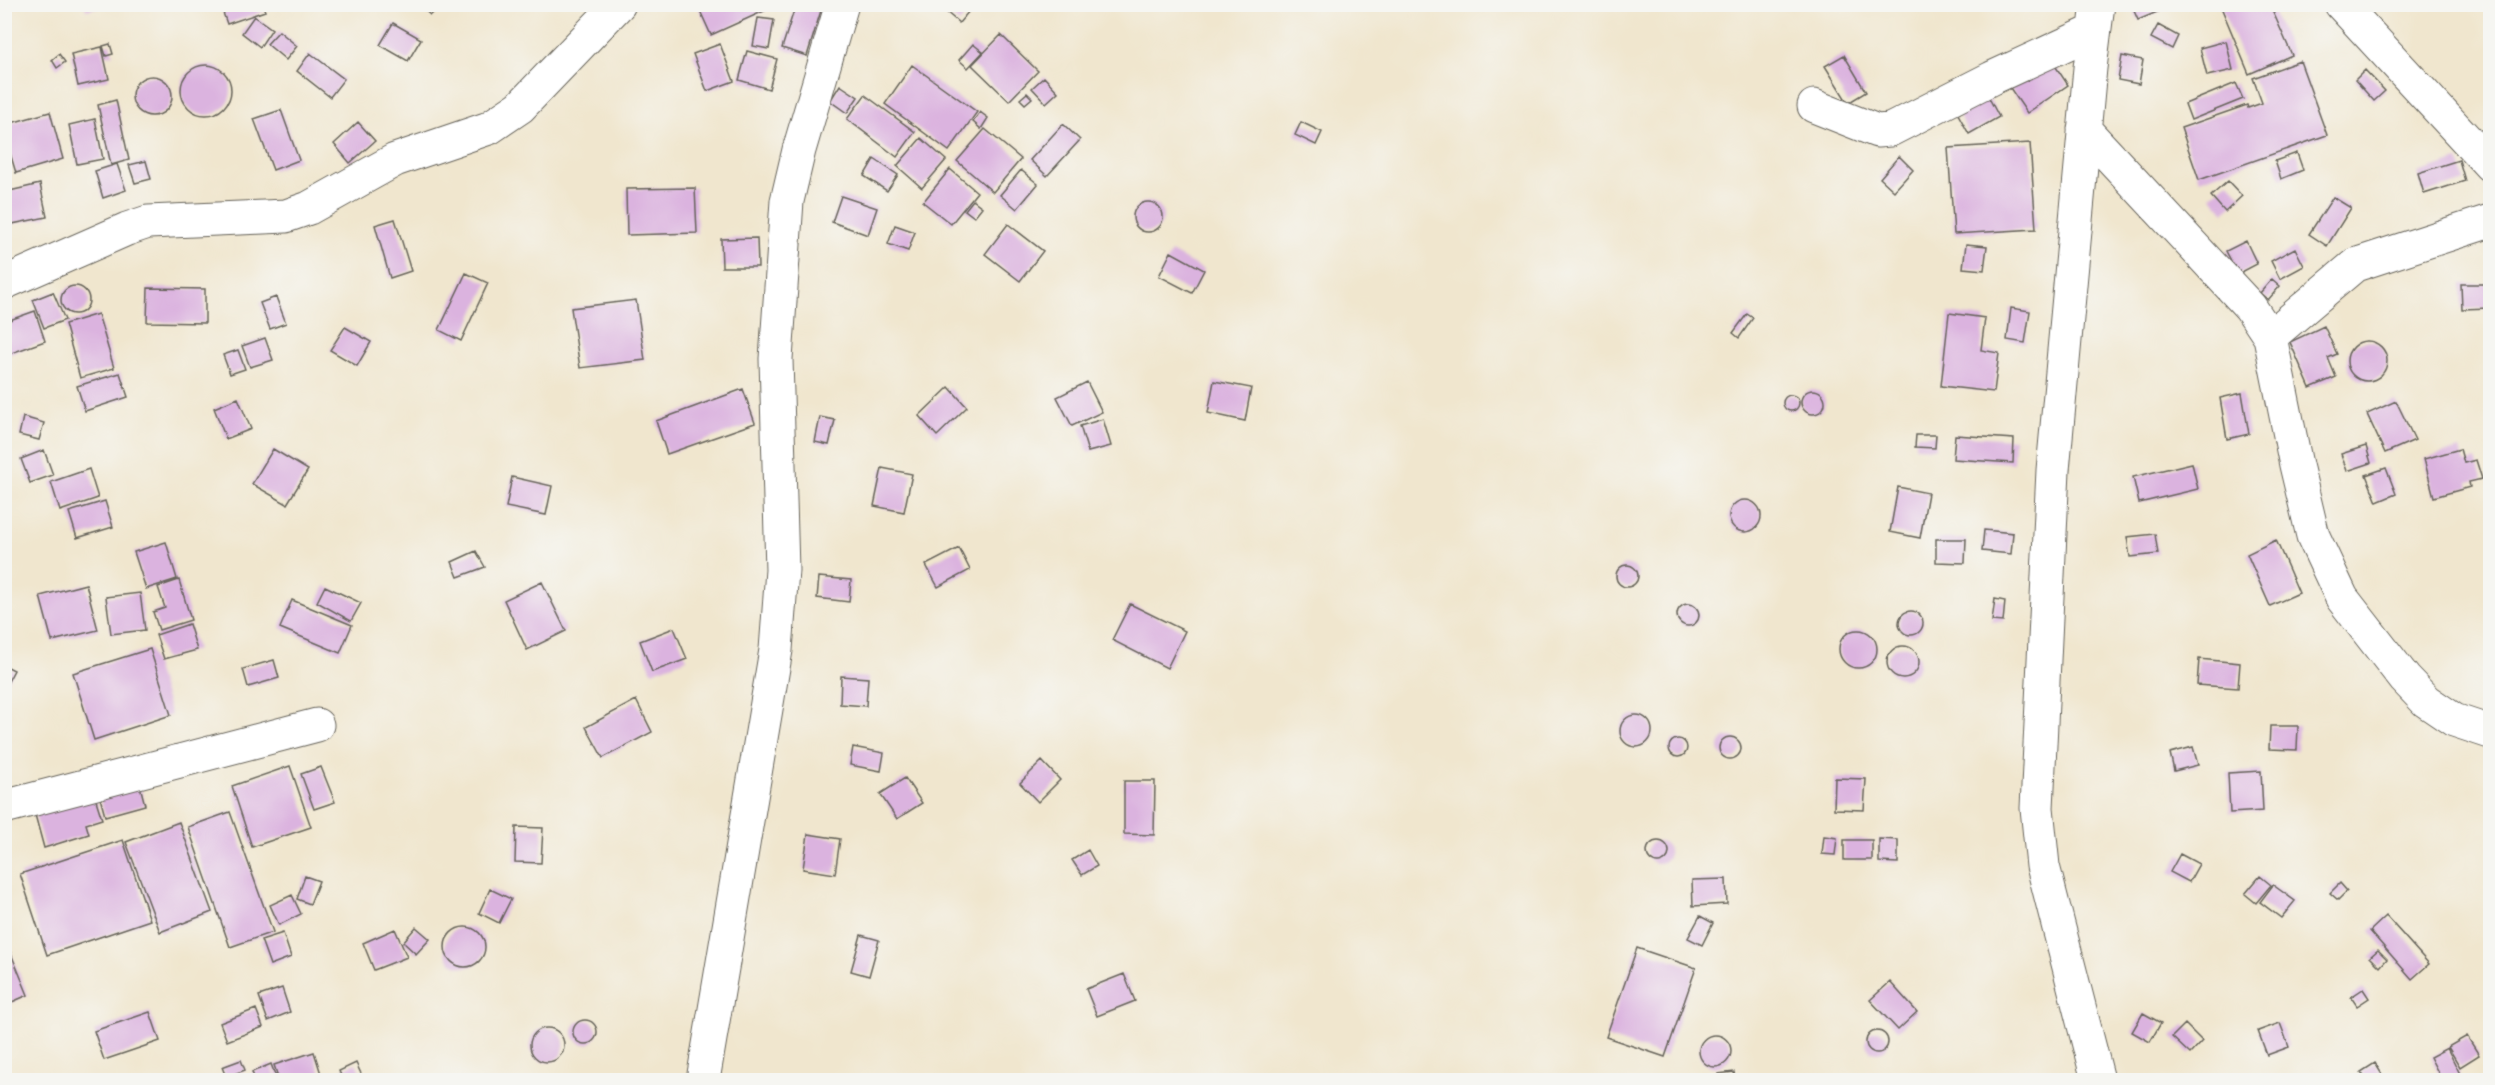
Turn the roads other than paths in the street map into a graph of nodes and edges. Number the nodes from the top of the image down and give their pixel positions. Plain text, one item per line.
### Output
1 (619, 4) edge
2 (842, 4) edge
3 (2341, 4) edge
4 (2096, 18) edge
5 (1814, 106) dead end
6 (2084, 129) junction
7 (2490, 165) edge
8 (2490, 221) edge
9 (4, 284) edge
10 (2270, 338) junction
11 (317, 725) dead end
12 (2490, 732) edge
13 (4, 807) edge
14 (703, 1080) edge
15 (2098, 1080) edge

1 - 9 street
2 - 14 street
3 - 7 street
4 - 5 street
4 - 6 street
6 - 10 street
6 - 15 street
8 - 10 street
10 - 12 street
11 - 13 street

